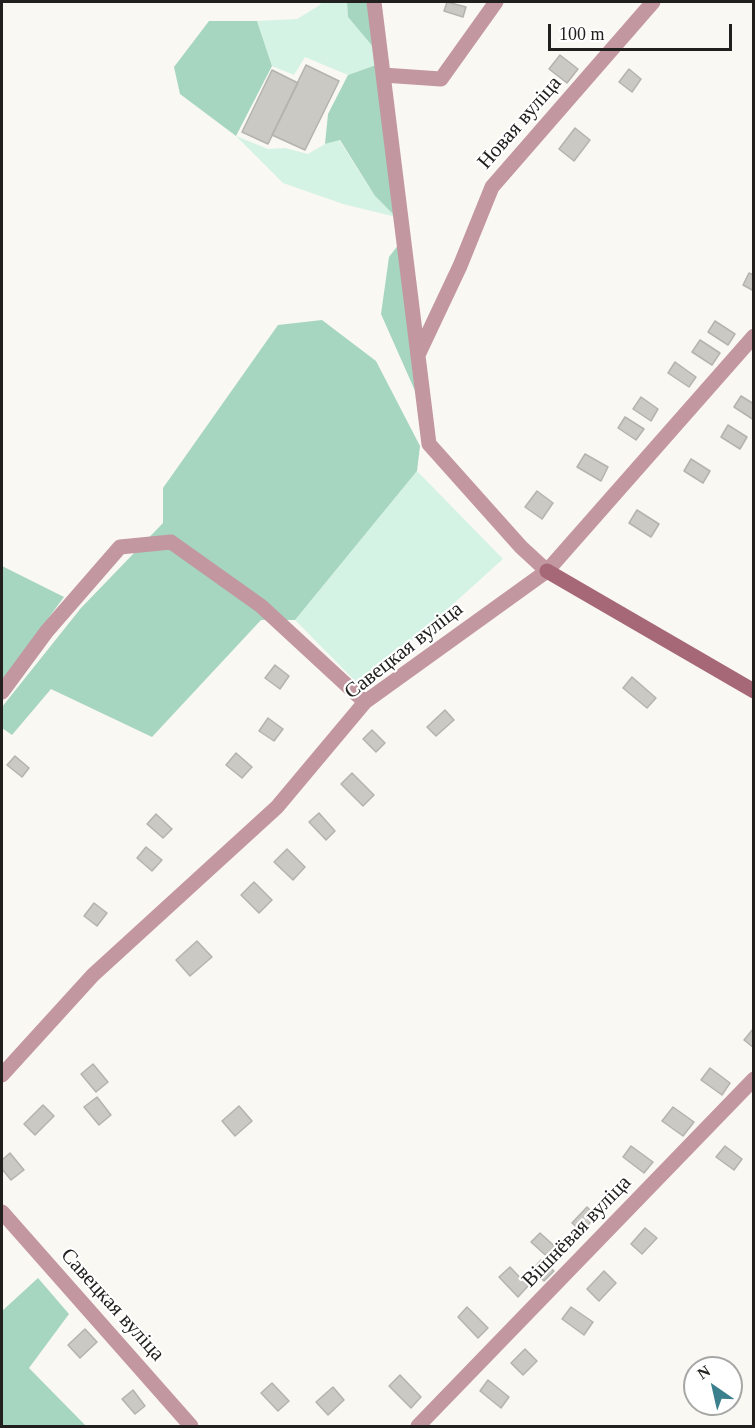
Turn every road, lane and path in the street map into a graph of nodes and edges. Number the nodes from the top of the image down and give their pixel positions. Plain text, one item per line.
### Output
1 (374, 2) edge
2 (496, 2) edge
3 (652, 2) edge
4 (383, 75) junction
5 (753, 336) edge
6 (418, 356) junction
7 (547, 571) junction
8 (753, 691) edge
9 (2, 692) edge
10 (365, 702) junction
11 (2, 1075) edge
12 (753, 1079) edge
13 (2, 1212) edge
14 (430, 1414) junction
15 (190, 1426) edge
16 (405, 1426) edge
17 (418, 1426) edge

1 - 4 street
2 - 4 street
3 - 6 street, Новая вуліца
4 - 6 street
5 - 7 street, Савецкая вуліца
6 - 7 street
7 - 8 street
7 - 10 street, Савецкая вуліца
9 - 10 street
10 - 11 street, Савецкая вуліца
12 - 14 street, Вішнёвая вуліца
13 - 15 street, Савецкая вуліца
14 - 16 street, Вішнёвая вуліца
14 - 17 street, Вішнёвая вуліца

